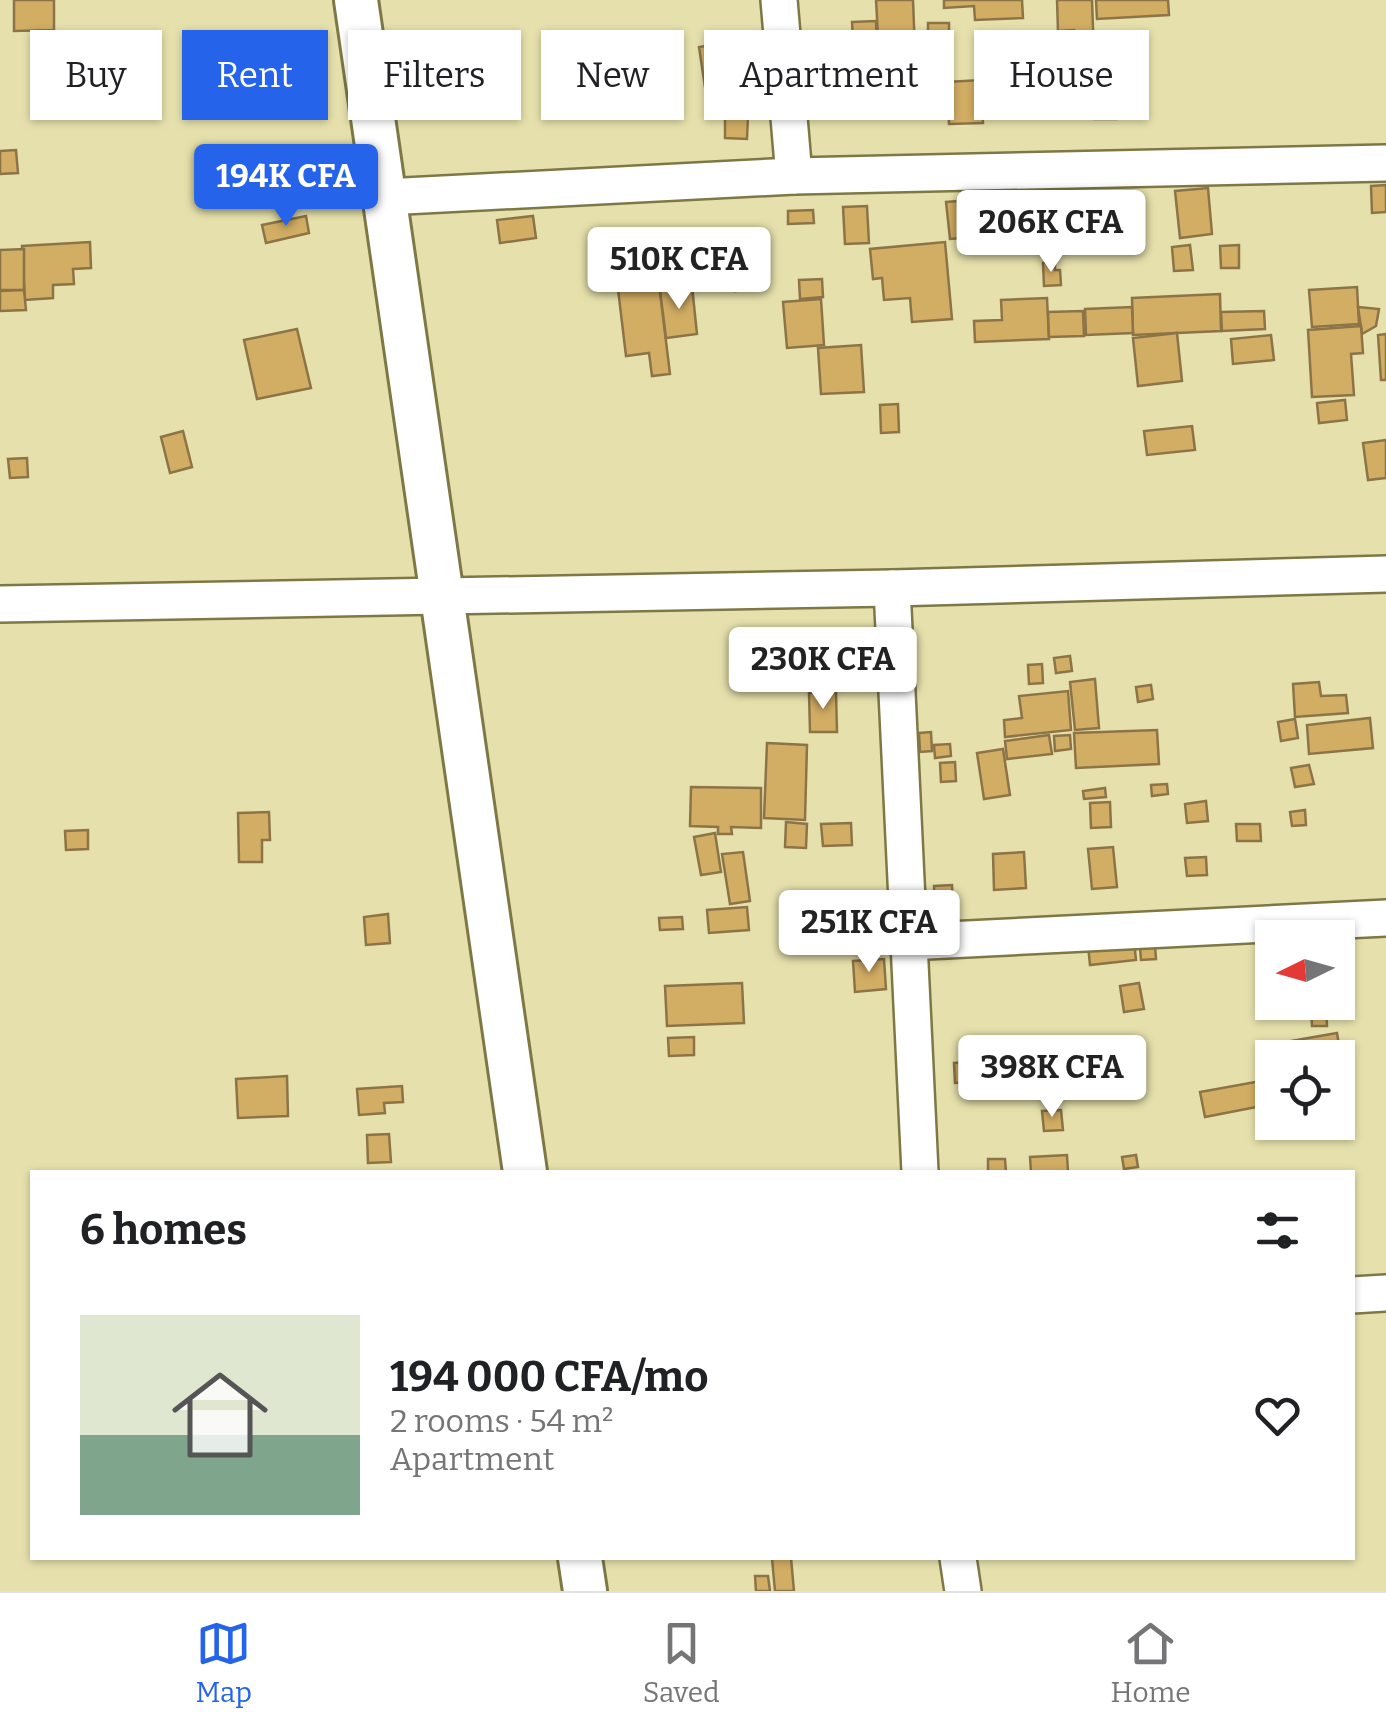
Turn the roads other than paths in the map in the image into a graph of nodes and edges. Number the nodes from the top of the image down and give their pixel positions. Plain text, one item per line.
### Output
1 (356, 0) edge
2 (779, 0) edge
3 (1386, 162) edge
4 (794, 176) junction
5 (385, 198) junction
6 (1386, 574) edge
7 (892, 588) junction
8 (442, 596) junction
9 (0, 604) edge
10 (1386, 918) edge
11 (907, 942) junction
12 (525, 1170) edge
13 (920, 1170) edge
14 (1386, 1292) edge
15 (1355, 1295) edge
16 (580, 1560) edge
17 (958, 1560) edge
18 (585, 1591) edge
19 (963, 1591) edge

1 - 5 street
2 - 4 street
3 - 4 street
4 - 5 street
5 - 8 street
6 - 7 street
7 - 8 street
7 - 11 street
8 - 9 street
8 - 12 street
10 - 11 street
11 - 13 street
14 - 15 street
16 - 18 street
17 - 19 street

